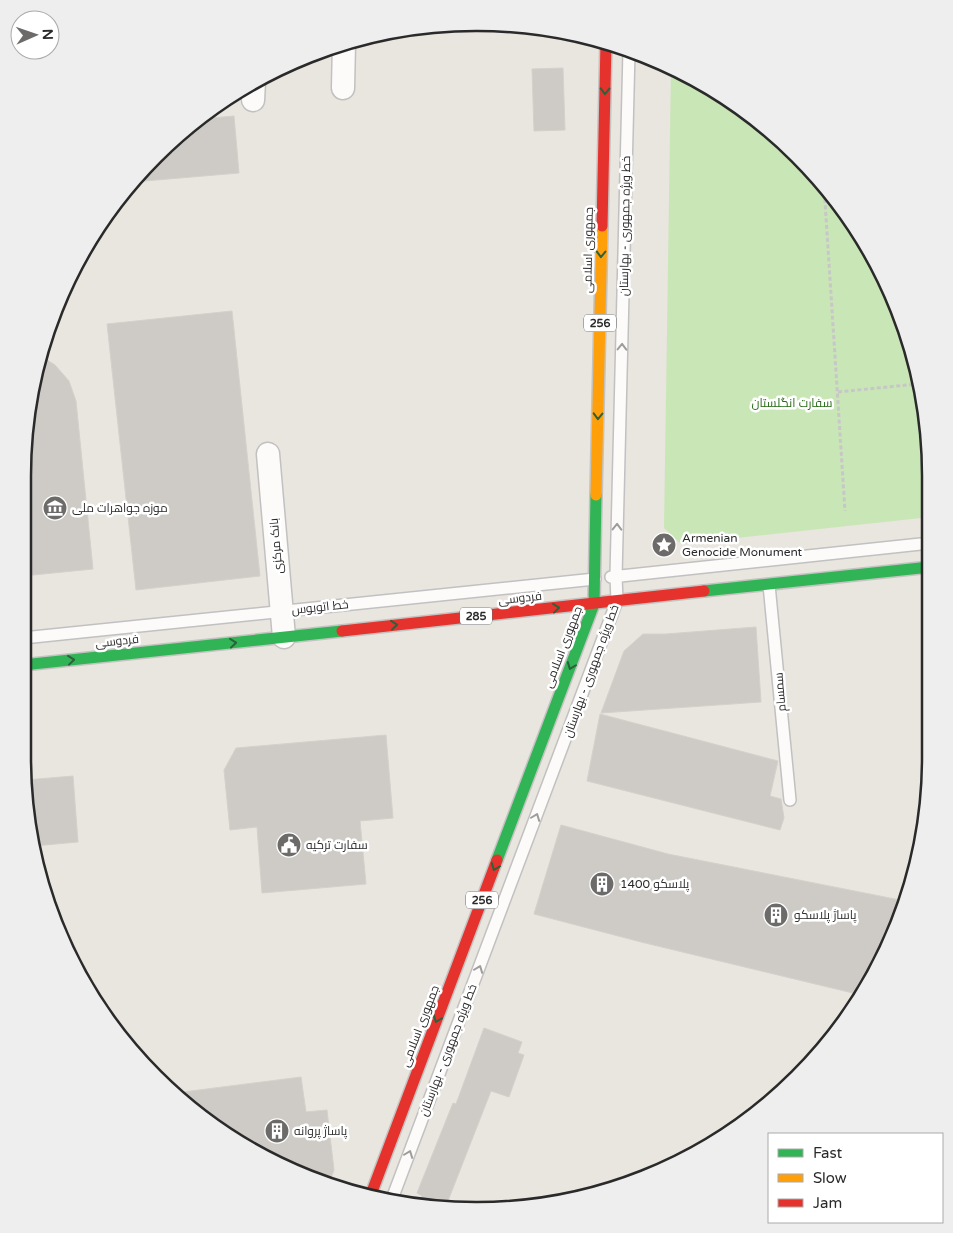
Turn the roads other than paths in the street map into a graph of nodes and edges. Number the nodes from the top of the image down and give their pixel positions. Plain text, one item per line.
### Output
1 (606, 50) edge
2 (344, 51) edge
3 (629, 58) edge
4 (344, 88) dead end
5 (268, 454) dead end
6 (922, 544) edge
7 (922, 568) edge
8 (616, 576) junction
9 (595, 579) junction
10 (770, 585) junction
11 (617, 601) junction
12 (594, 604) junction
13 (281, 611) junction
14 (31, 637) edge
15 (284, 637) junction
16 (31, 665) edge
17 (790, 800) dead end
18 (373, 1189) edge
19 (394, 1194) edge

1 -> 9 main road, جمهوری اسلامی / 256
2 - 4 street
8 -> 3 lane, خط ویژه جمهوری - بهارستان
5 - 13 street, بانک مرکزی
6 - 8 lane
7 - 10 main road, فردوسی / 285
8 - 9 lane, خط اتوبوس
8 - 11 lane, خط ویژه جمهوری - بهارستان
9 - 12 main road, جمهوری اسلامی / 256
9 - 13 lane, خط اتوبوس
10 - 11 main road, فردوسی / 285
10 - 17 lane, سمسام
11 - 12 main road, فردوسی / 285
19 -> 11 lane, خط ویژه جمهوری - بهارستان
15 -> 12 main road, فردوسی / 285
12 -> 18 main road, جمهوری اسلامی / 256
13 - 14 lane, خط اتوبوس
13 - 15 street, بانک مرکزی
16 -> 15 main road, فردوسی / 285

